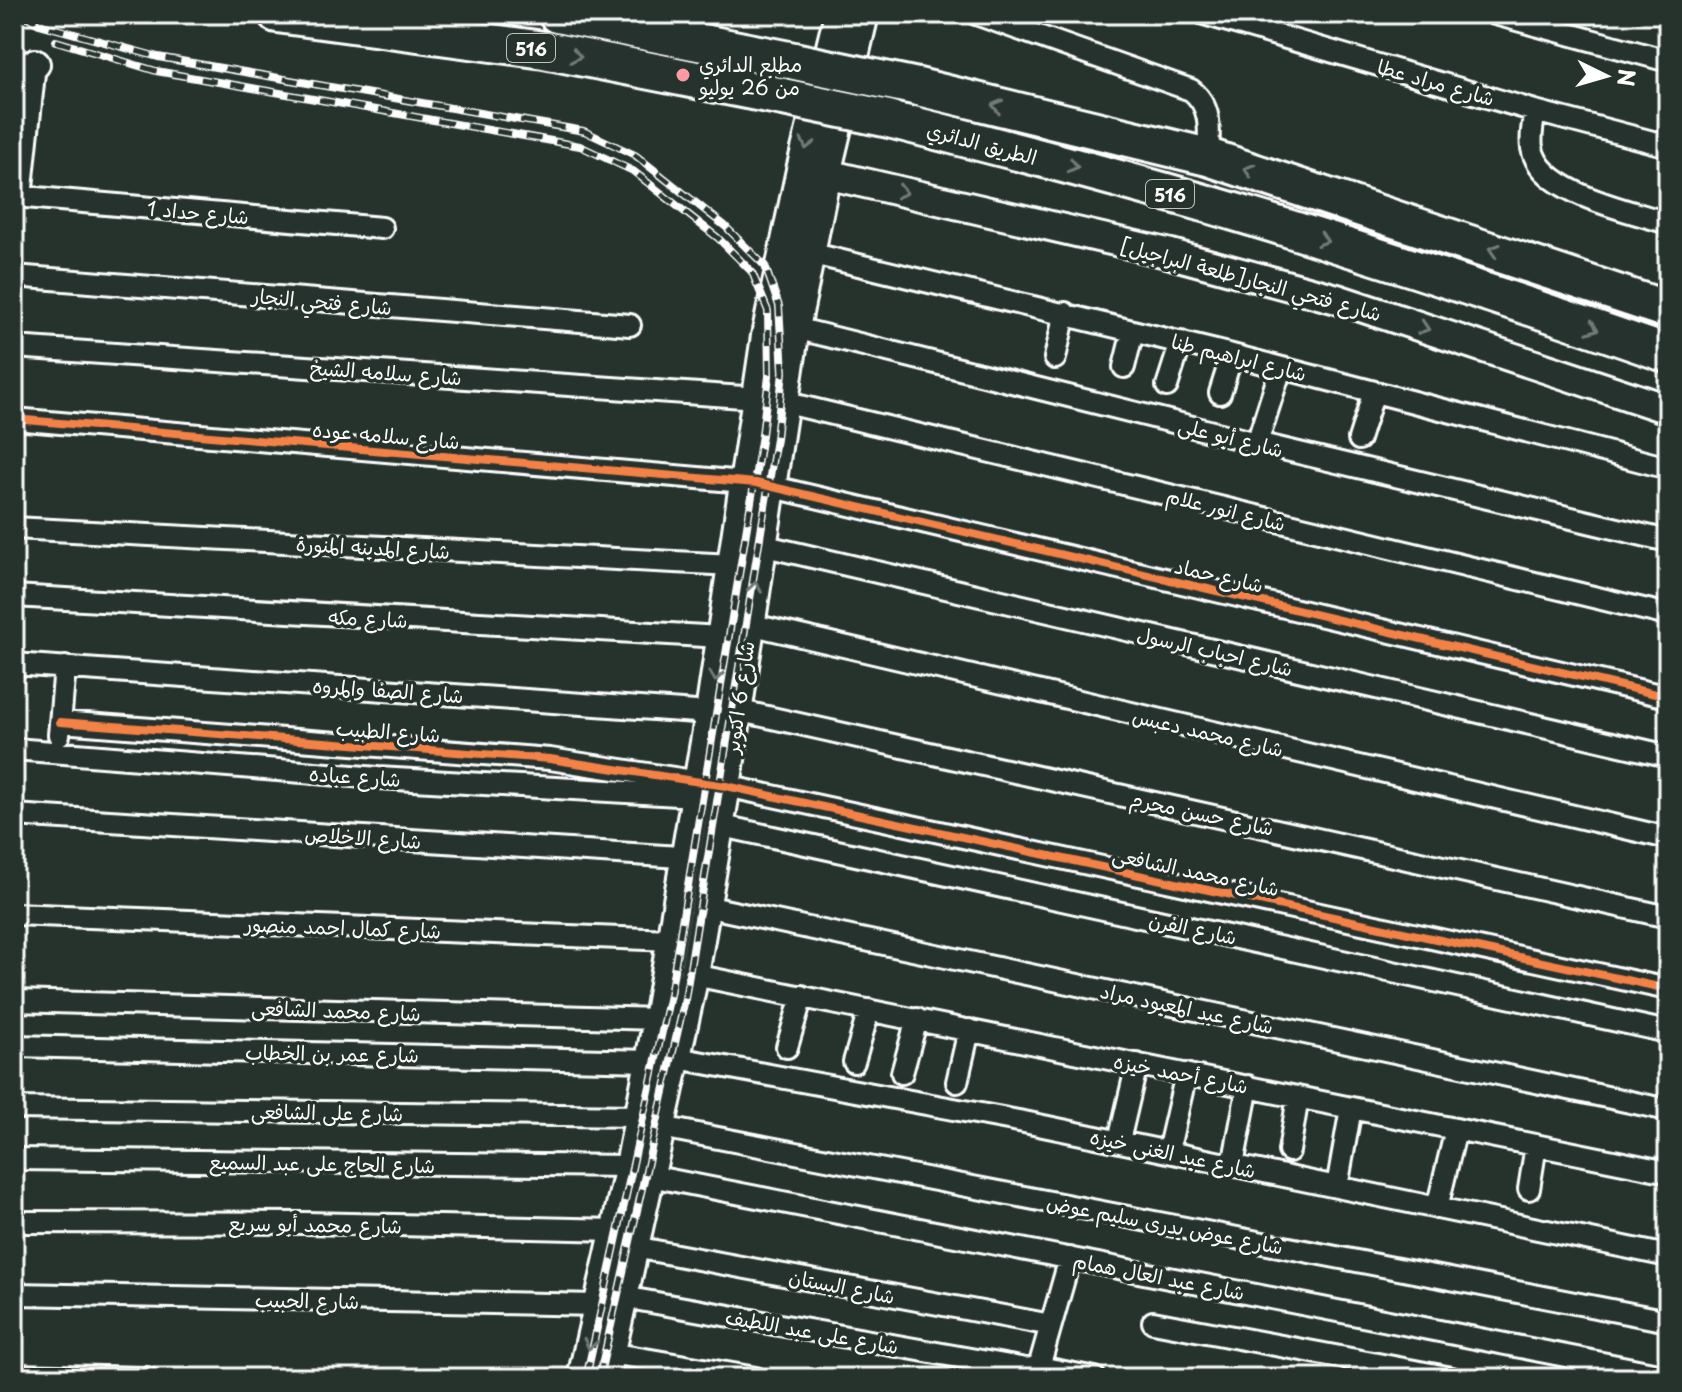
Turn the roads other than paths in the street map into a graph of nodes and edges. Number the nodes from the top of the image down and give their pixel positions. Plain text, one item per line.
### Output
1 (277, 14) edge
2 (557, 14) edge
3 (839, 14) edge
4 (864, 14) edge
5 (976, 14) edge
6 (1204, 14) edge
7 (1495, 14) edge
8 (1668, 61) edge
9 (24, 68) edge
10 (1535, 111) junction
11 (1668, 146) edge
12 (1208, 157) junction
13 (826, 174) junction
14 (18, 197) edge
15 (1668, 223) edge
16 (382, 228) dead end
17 (809, 253) junction
18 (14, 276) edge
19 (1668, 310) edge
20 (1065, 313) junction
21 (630, 325) dead end
22 (795, 328) junction
23 (1133, 331) junction
24 (1181, 342) junction
25 (14, 347) edge
26 (1668, 354) edge
27 (1232, 355) junction
28 (1055, 358) dead end
29 (1124, 367) dead end
30 (1281, 368) junction
31 (1167, 386) dead end
32 (1374, 392) junction
33 (1220, 393) dead end
34 (771, 400) junction
35 (1668, 409) edge
36 (14, 419) edge
37 (1359, 439) dead end
38 (1257, 443) junction
39 (1668, 468) edge
40 (758, 484) junction
41 (14, 528) edge
42 (1668, 541) edge
43 (761, 545) junction
44 (733, 565) junction
45 (14, 596) edge
46 (1668, 615) edge
47 (749, 624) junction
48 (721, 637) junction
49 (14, 664) edge
50 (65, 667) junction
51 (1668, 697) edge
52 (723, 711) junction
53 (60, 722) junction
54 (14, 749) edge
55 (57, 753) junction
56 (1668, 756) edge
57 (710, 786) junction
58 (14, 815) edge
59 (718, 825) junction
60 (1668, 838) edge
61 (699, 858) junction
62 (705, 906) junction
63 (14, 914) edge
64 (1668, 917) edge
65 (672, 940) junction
66 (694, 975) junction
67 (1668, 989) edge
68 (802, 996) junction
69 (14, 1001) edge
70 (869, 1010) junction
71 (658, 1019) junction
72 (917, 1019) junction
73 (969, 1030) junction
74 (1668, 1032) edge
75 (14, 1046) edge
76 (787, 1047) dead end
77 (664, 1059) junction
78 (854, 1062) dead end
79 (1137, 1064) junction
80 (902, 1073) dead end
81 (1186, 1074) junction
82 (957, 1082) dead end
83 (1248, 1086) junction
84 (1298, 1097) junction
85 (14, 1108) edge
86 (1351, 1108) junction
87 (1668, 1110) edge
88 (650, 1122) junction
89 (1456, 1129) junction
90 (1171, 1139) dead end
91 (1119, 1141) junction
92 (1536, 1145) junction
93 (1289, 1151) dead end
94 (14, 1159) edge
95 (1233, 1165) junction
96 (640, 1171) junction
97 (1668, 1172) edge
98 (1337, 1187) junction
99 (1529, 1189) dead end
100 (1437, 1208) junction
101 (14, 1222) edge
102 (625, 1238) junction
103 (1668, 1256) edge
104 (1070, 1258) junction
105 (14, 1294) edge
106 (611, 1301) junction
107 (1668, 1321) edge
108 (1153, 1322) dead end
109 (1051, 1325) junction
110 (608, 1365) edge
111 (1039, 1367) junction
112 (14, 1375) edge
113 (1668, 1376) edge
114 (147, 1378) edge
115 (582, 1378) edge
116 (756, 1378) edge
117 (1095, 1378) edge
118 (1452, 1378) edge

1 -> 26 highway, الطريق الدائري / 516, bridge
12 -> 2 highway, الطريق الدائري / 516, bridge
3 -> 34 street, شارع 6 اكتوبر
4 - 13 street, شارع 6 اكتوبر
5 - 12 street
6 - 10 street, شارع مراد عطا
7 - 8 street
9 - 14 street
10 - 11 street, شارع مراد عطا
10 - 15 street
19 -> 12 highway, الطريق الدائري / 516
13 - 17 street, شارع 6 اكتوبر
13 -> 35 street, شارع فتحي النجار[طلعة البراجيل]
14 - 16 street, شارع حداد 1
17 - 20 street, شارع ابراهيم طنا
17 - 22 street, شارع 6 اكتوبر
18 - 21 street, شارع فتحي النجار
20 - 23 street, شارع ابراهيم طنا
20 - 28 street
22 - 34 street, شارع 6 اكتوبر
22 - 38 street, شارع أبو على
23 - 24 street, شارع ابراهيم طنا
23 - 29 street
24 - 27 street, شارع ابراهيم طنا
24 - 31 street
25 - 34 street, شارع سلامه الشيخ
27 - 30 street, شارع ابراهيم طنا
27 - 33 street
30 - 32 street, شارع ابراهيم طنا
30 - 38 street
32 - 37 street
32 - 39 street, شارع ابراهيم طنا
34 - 40 street, شارع 6 اكتوبر
34 - 46 street, شارع انور علام
36 - 40 street, شارع سلامه عوده
38 - 42 street, شارع أبو على
40 - 43 street, شارع 6 اكتوبر
40 - 44 street, شارع 6 اكتوبر
40 - 51 street, شارع حماد
41 - 44 street, شارع المدينه المنورة
47 -> 43 street, شارع 6 اكتوبر
43 - 56 street, شارع احباب الرسول
44 - 48 street, شارع 6 اكتوبر
45 - 48 street, شارع مكه
47 - 52 street, شارع 6 اكتوبر
47 - 60 street, شارع محمد دعبس
48 -> 52 street, شارع 6 اكتوبر
49 - 50 street, شارع الصفا والمروه
50 - 52 street, شارع الصفا والمروه
50 - 53 street
52 - 57 street, شارع 6 اكتوبر
52 - 64 street, شارع حسن محرم
53 - 55 street
53 - 57 street, شارع الطبيب
54 - 55 street, شارع عباده
55 - 57 street, شارع عباده
57 - 59 street, شارع 6 اكتوبر
57 - 61 street, شارع 6 اكتوبر
57 - 67 street, شارع محمد الشافعى
58 - 61 street, شارع الاخلاص
59 - 61 street, شارع 6 اكتوبر
59 - 74 street, شارع الفرن
61 - 62 street, شارع 6 اكتوبر
61 - 65 street, شارع 6 اكتوبر
62 - 66 street, شارع 6 اكتوبر
62 - 87 street, شارع عبد المعبود مراد
63 - 65 street, شارع كمال احمد منصور
65 - 71 street, شارع 6 اكتوبر
66 - 68 street, شارع أحمد خيزه
66 - 77 street, شارع 6 اكتوبر
68 - 70 street, شارع أحمد خيزه
68 - 76 street
69 - 71 street, شارع محمد الشافعى
70 - 72 street, شارع أحمد خيزه
70 - 78 street
71 - 77 street, شارع 6 اكتوبر
72 - 73 street, شارع أحمد خيزه
72 - 80 street
73 - 79 street, شارع أحمد خيزه
73 - 82 street
75 - 77 street, شارع عمر بن الخطاب
77 - 88 street, شارع 6 اكتوبر
77 - 91 street, شارع عبد الغنى خيزه
79 - 81 street, شارع أحمد خيزه
79 - 91 street
81 - 83 street, شارع أحمد خيزه
81 - 90 street
83 - 84 street, شارع أحمد خيزه
83 - 95 street
84 - 86 street, شارع أحمد خيزه
84 - 93 street
85 - 88 street, شارع على الشافعى
86 - 89 street, شارع أحمد خيزه
86 - 98 street
88 - 96 street, شارع 6 اكتوبر
88 - 107 street, شارع عوض بدرى سليم عوض
89 - 92 street, شارع أحمد خيزه
89 - 100 street
91 - 95 street, شارع عبد الغنى خيزه
92 - 97 street, شارع أحمد خيزه
92 - 99 street
94 - 96 street, شارع الحاج على عبد السميع
95 - 98 street, شارع عبد الغنى خيزه
96 - 102 street, شارع 6 اكتوبر
96 - 104 street, شارع عبد العال همام
98 - 100 street, شارع عبد الغنى خيزه
100 - 103 street, شارع عبد الغنى خيزه
101 - 102 street, شارع محمد أبو سريع
102 - 106 street, شارع 6 اكتوبر
102 - 109 street, شارع البستان
104 - 109 street
104 - 113 street, شارع عبد العال همام
105 - 106 street, شارع الحبيب
106 - 110 street, شارع 6 اكتوبر
106 - 111 street, شارع على عبد اللطيف
106 -> 115 street, شارع 6 اكتوبر
108 - 118 street
109 - 111 street
110 - 116 street
111 - 117 street, شارع على عبد اللطيف
112 - 114 street

